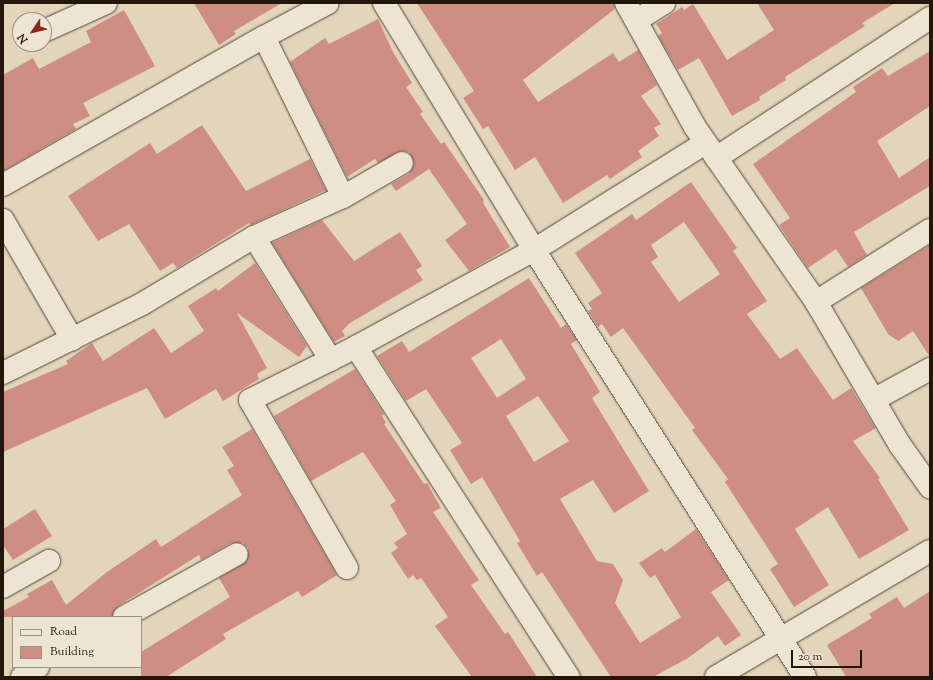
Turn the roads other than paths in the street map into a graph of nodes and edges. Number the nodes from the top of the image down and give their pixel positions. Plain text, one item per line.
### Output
1 (106, 3) edge
2 (328, 3) edge
3 (384, 3) edge
4 (664, 3) edge
5 (632, 12) edge
6 (930, 18) edge
7 (52, 27) edge
8 (264, 37) junction
9 (711, 150) junction
10 (402, 163) dead end
11 (3, 185) edge
12 (342, 197) junction
13 (3, 220) edge
14 (930, 230) edge
15 (254, 237) junction
16 (534, 250) junction
17 (816, 302) junction
18 (72, 338) junction
19 (356, 347) junction
20 (330, 360) junction
21 (930, 369) edge
22 (3, 373) edge
23 (876, 399) junction
24 (930, 487) edge
25 (930, 551) edge
26 (237, 554) dead end
27 (49, 561) dead end
28 (347, 568) dead end
29 (3, 588) edge
30 (126, 616) edge
31 (780, 638) junction
32 (36, 668) edge
33 (22, 677) edge
34 (569, 677) edge
35 (716, 677) edge
36 (805, 677) edge

1 - 7 street
2 - 8 street
3 - 16 street
4 - 5 street
5 - 9 street
6 - 9 street
8 - 11 street
8 - 12 street
9 - 16 street
9 - 17 street
10 - 12 street
12 - 15 street
13 - 18 street
14 - 17 street
15 - 18 street
15 - 20 street
16 - 19 street
16 - 31 street
17 - 23 street
18 - 22 street
19 - 20 street
19 - 34 street
20 - 28 street
21 - 23 street
23 - 24 street
25 - 31 street
26 - 30 street
27 - 29 street
31 - 35 street
31 - 36 street
32 - 33 street

